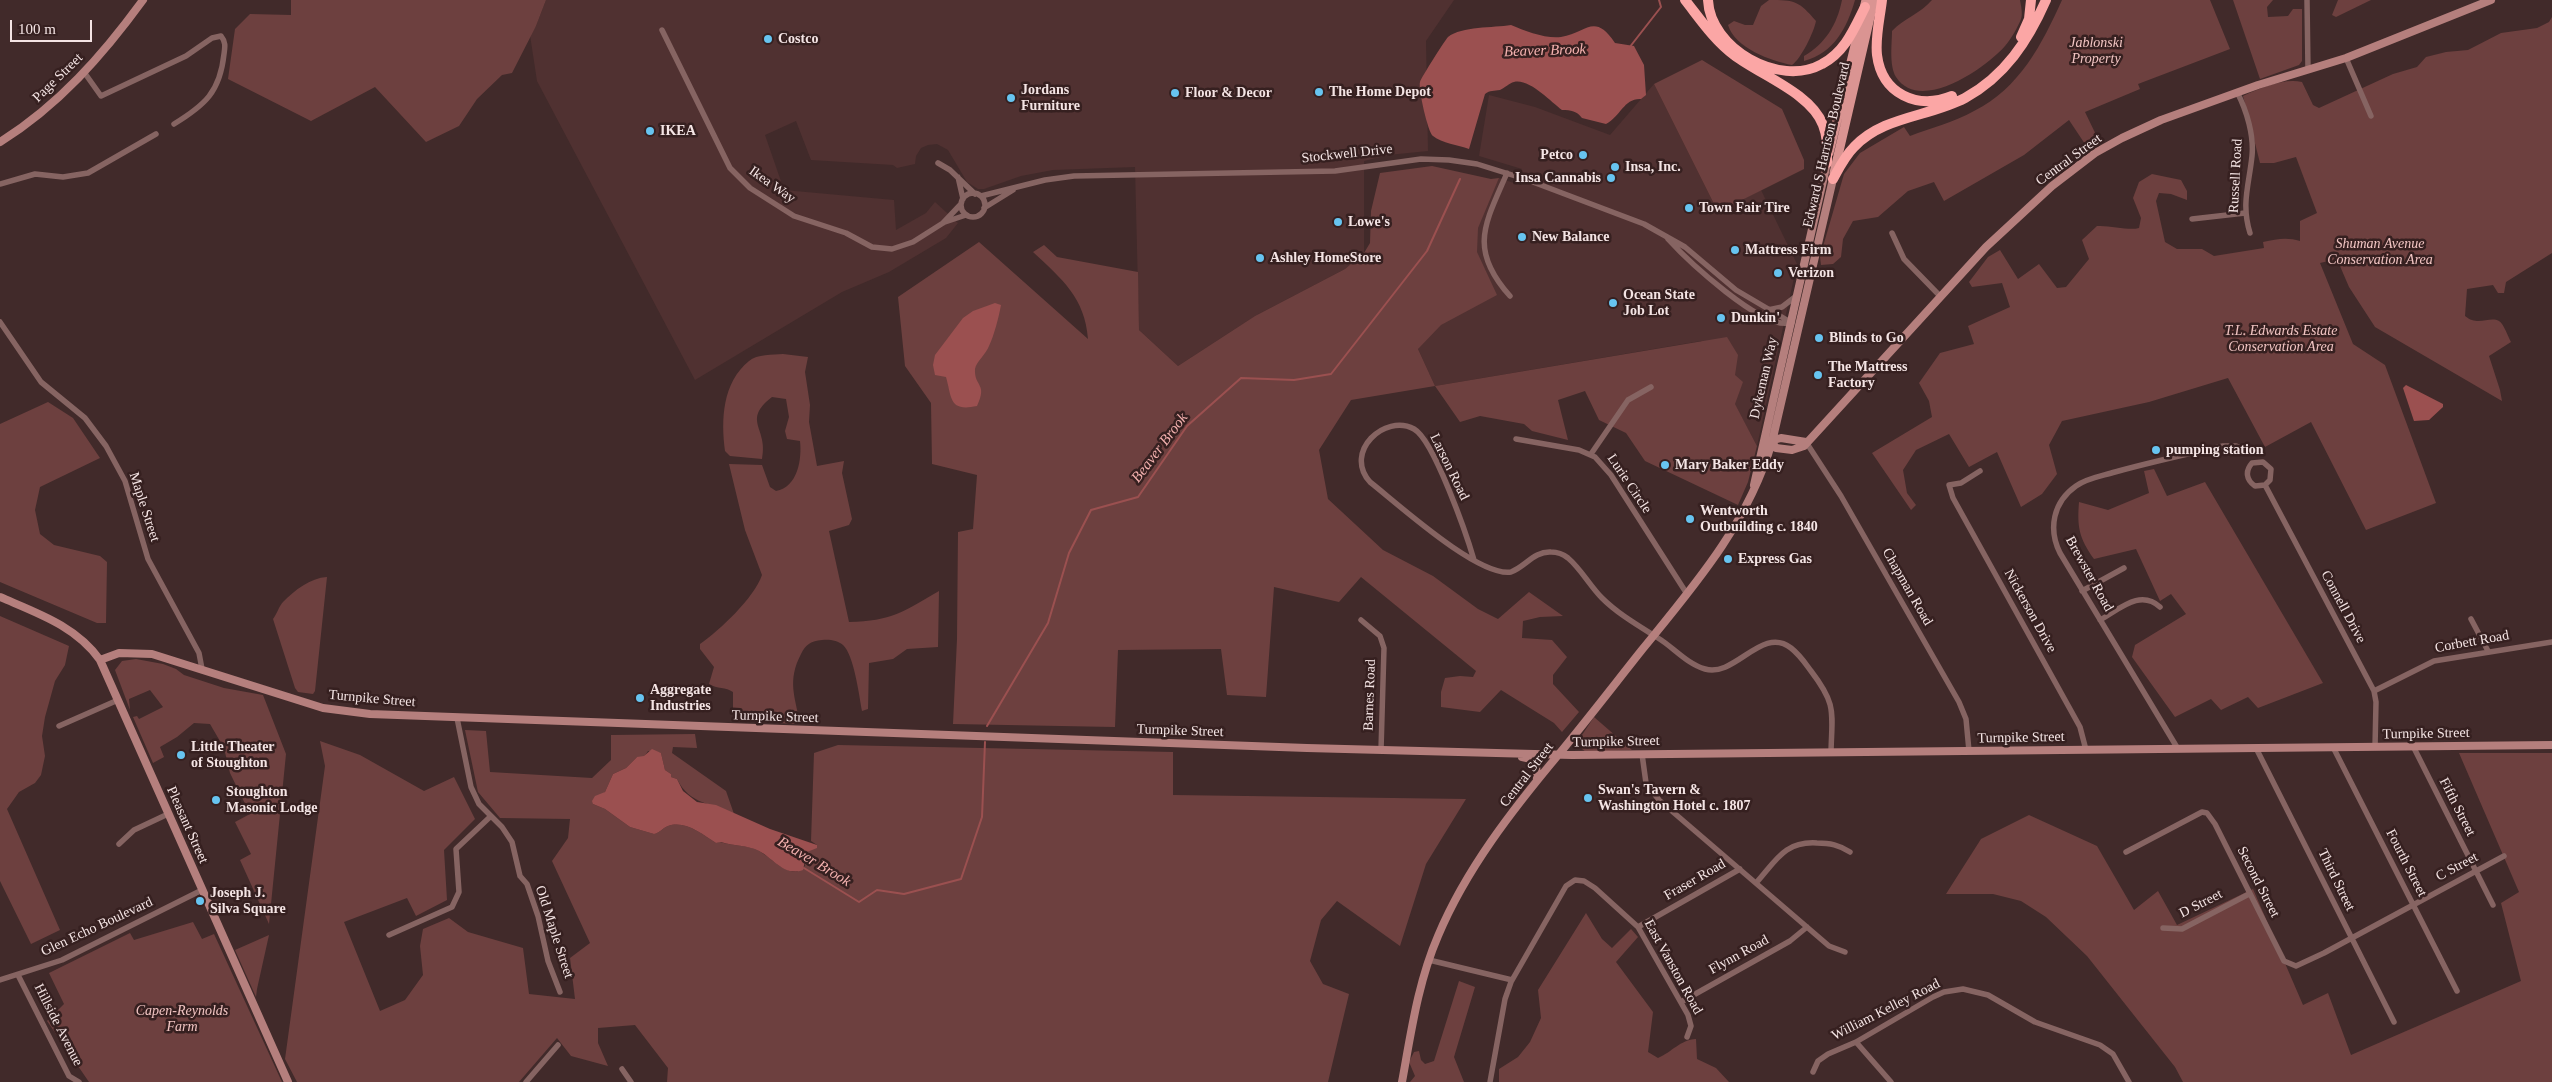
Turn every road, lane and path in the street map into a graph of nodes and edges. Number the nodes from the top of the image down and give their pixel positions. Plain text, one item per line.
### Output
1 (143, 0) edge
2 (1685, 0) edge
3 (1708, 0) edge
4 (1874, 0) edge
5 (1882, 0) edge
6 (2031, 0) edge
7 (2046, 0) edge
8 (2307, 0) edge
9 (2491, 0) edge
10 (1865, 3) edge
11 (662, 30) dead end
12 (2346, 58) junction
13 (2308, 69) junction
14 (84, 72) junction
15 (2237, 92) junction
16 (2370, 116) dead end
17 (174, 124) dead end
18 (156, 134) dead end
19 (0, 142) edge
20 (938, 163) dead end
21 (1827, 163) junction
22 (1507, 173) junction
23 (958, 177) junction
24 (1833, 178) junction
25 (0, 184) edge
26 (1017, 188) junction
27 (978, 195) junction
28 (962, 202) junction
29 (984, 208) junction
30 (2245, 213) junction
31 (966, 215) junction
32 (2192, 218) dead end
33 (943, 223) junction
34 (1892, 233) dead end
35 (2250, 233) dead end
36 (1667, 238) junction
37 (1510, 296) dead end
38 (1940, 296) junction
39 (1795, 297) junction
40 (1768, 310) junction
41 (0, 322) edge
42 (1790, 322) junction
43 (1799, 325) junction
44 (1651, 387) dead end
45 (1516, 439) dead end
46 (1763, 439) junction
47 (1772, 442) junction
48 (1806, 442) junction
49 (2246, 451) dead end
50 (1591, 454) junction
51 (1980, 471) dead end
52 (2265, 485) junction
53 (1753, 492) junction
54 (1474, 560) junction
55 (2124, 568) dead end
56 (2082, 591) junction
57 (1687, 594) junction
58 (0, 597) edge
59 (2160, 607) dead end
60 (2471, 619) dead end
61 (1361, 620) dead end
62 (2100, 620) junction
63 (1654, 636) junction
64 (2552, 642) edge
65 (2488, 652) junction
66 (100, 660) junction
67 (202, 669) junction
68 (2374, 691) junction
69 (118, 700) junction
70 (457, 718) junction
71 (59, 726) dead end
72 (2552, 745) edge
73 (2412, 746) junction
74 (2333, 747) junction
75 (2376, 747) junction
76 (2256, 748) junction
77 (2178, 749) junction
78 (1380, 750) junction
79 (2086, 750) junction
80 (1969, 751) junction
81 (1831, 752) junction
82 (1490, 753) junction
83 (1558, 754) junction
84 (1642, 754) junction
85 (1537, 780) junction
86 (168, 814) junction
87 (491, 816) junction
88 (120, 844) dead end
89 (1850, 852) dead end
90 (2126, 852) dead end
91 (2504, 856) dead end
92 (1740, 869) junction
93 (2476, 872) junction
94 (1756, 883) junction
95 (202, 890) junction
96 (2249, 894) junction
97 (2413, 905) junction
98 (2493, 905) dead end
99 (1638, 927) junction
100 (1807, 927) junction
101 (2163, 928) dead end
102 (389, 936) dead end
103 (2351, 938) junction
104 (1845, 952) dead end
105 (1429, 960) junction
106 (2288, 964) joint
107 (18, 975) junction
108 (0, 980) edge
109 (1512, 980) junction
110 (2457, 991) dead end
111 (560, 992) dead end
112 (1681, 1002) junction
113 (2394, 1022) dead end
114 (1687, 1037) dead end
115 (1856, 1042) junction
116 (558, 1045) dead end
117 (622, 1069) dead end
118 (1812, 1072) dead end
119 (78, 1082) edge
120 (288, 1082) edge
121 (526, 1082) edge
122 (631, 1082) edge
123 (1402, 1082) edge
124 (1490, 1082) edge
125 (1890, 1082) edge
126 (2129, 1082) edge

1 - 14 street, Page Street
2 - 21 highway
3 - 10 highway
4 - 24 main road, Edward S Harrison Boulevard
5 - 6 highway
7 - 24 highway
8 - 13 street
9 - 12 street, Central Street
10 - 21 main road, Edward S Harrison Boulevard
11 - 33 street, Ikea Way
12 - 13 street, Central Street
12 - 16 street
13 - 15 street, Central Street
14 - 17 street
14 - 19 street, Page Street
15 - 30 street, Russell Road
15 - 38 street, Central Street
18 - 25 street
20 - 23 street
21 - 39 street, Edward S Harrison Boulevard
22 - 26 street, Stockwell Drive
22 - 36 street, Stockwell Drive
22 - 37 street
23 - 27 street
23 - 28 street
24 - 43 street, Edward S Harrison Boulevard
26 - 27 street, Stockwell Drive
26 - 29 street, Stockwell Drive
27 - 28 street
27 - 29 street
28 - 31 street
28 - 33 street, Ikea Way
29 - 31 street
30 - 32 street
30 - 35 street, Russell Road
31 - 33 street, Ikea Way
34 - 38 street
36 - 40 street, Stockwell Drive
36 - 42 street, Stockwell Drive
38 - 48 street, Central Street
39 - 40 street
39 - 42 street, Edward S Harrison Boulevard
40 - 42 street, Stockwell Drive
41 - 67 street, Maple Street
42 - 43 street, Stockwell Drive
42 - 46 street, Dykeman Way
43 - 47 street, Dykeman Way
44 - 50 street
45 - 50 street, Lurie Circle
46 - 47 street
46 - 53 street, Central Street
47 - 48 street
47 - 53 street, Central Street
48 - 80 street, Chapman Road
49 - 56 street, Brewster Road
50 - 57 street, Lurie Circle
51 - 79 street, Nickerson Drive
52 - 52 street
52 - 68 street, Connell Drive
53 - 57 street, Central Street
54 - 54 street, Larson Road
54 - 63 street, Larson Road
55 - 56 street
56 - 62 street, Brewster Road
57 - 63 street, Central Street
58 - 66 street
59 - 62 street
60 - 65 street
61 - 78 street, Barnes Road
62 - 77 street, Brewster Road
63 - 81 street
63 - 83 street, Central Street
64 - 65 street, Corbett Road
65 - 68 street, Corbett Road
66 - 67 street, Turnpike Street
66 - 69 street, Pleasant Street
67 - 70 street, Turnpike Street
68 - 75 street, Connell Drive
69 - 71 street
69 - 86 street, Pleasant Street
70 - 78 street, Turnpike Street
70 - 87 street, Old Maple Street
72 - 73 street, Turnpike Street
73 - 75 street, Turnpike Street
73 - 93 street, Fifth Street
74 - 75 street, Turnpike Street
74 - 76 street, Turnpike Street
74 - 97 street, Fourth Street
76 - 77 street, Turnpike Street
76 - 103 street, Third Street
77 - 79 street, Turnpike Street
78 - 82 street, Turnpike Street
79 - 80 street, Turnpike Street
80 - 81 street, Turnpike Street
81 - 84 street, Turnpike Street
82 - 83 street, Turnpike Street
82 - 85 street, Turnpike Street
83 - 84 street, Turnpike Street
83 - 85 street, Central Street
84 - 92 street
85 - 105 street, Central Street
86 - 88 street
86 - 95 street, Pleasant Street
87 - 102 street
87 - 111 street, Old Maple Street
89 - 94 street
90 - 96 street, Second Street
91 - 93 street, C Street
92 - 94 street
92 - 99 street, Fraser Road
93 - 97 street, C Street
93 - 98 street, Fifth Street
94 - 100 street
95 - 107 street, Glen Echo Boulevard
95 - 120 street, Pleasant Street
96 - 101 street, D Street
96 - 106 street, Second Street
97 - 103 street, C Street
97 - 110 street, Fourth Street
99 - 109 street, East Vanston Road
99 - 112 street, East Vanston Road
100 - 104 street
100 - 112 street, Flynn Road
103 - 106 street, C Street
103 - 113 street, Third Street
105 - 109 street
105 - 123 street, Central Street
107 - 108 street, Glen Echo Boulevard
107 - 119 street, Hillside Avenue
109 - 124 street
112 - 114 street, East Vanston Road
115 - 118 street, William Kelley Road
115 - 125 street
115 - 126 street, William Kelley Road
116 - 121 street
117 - 122 street

